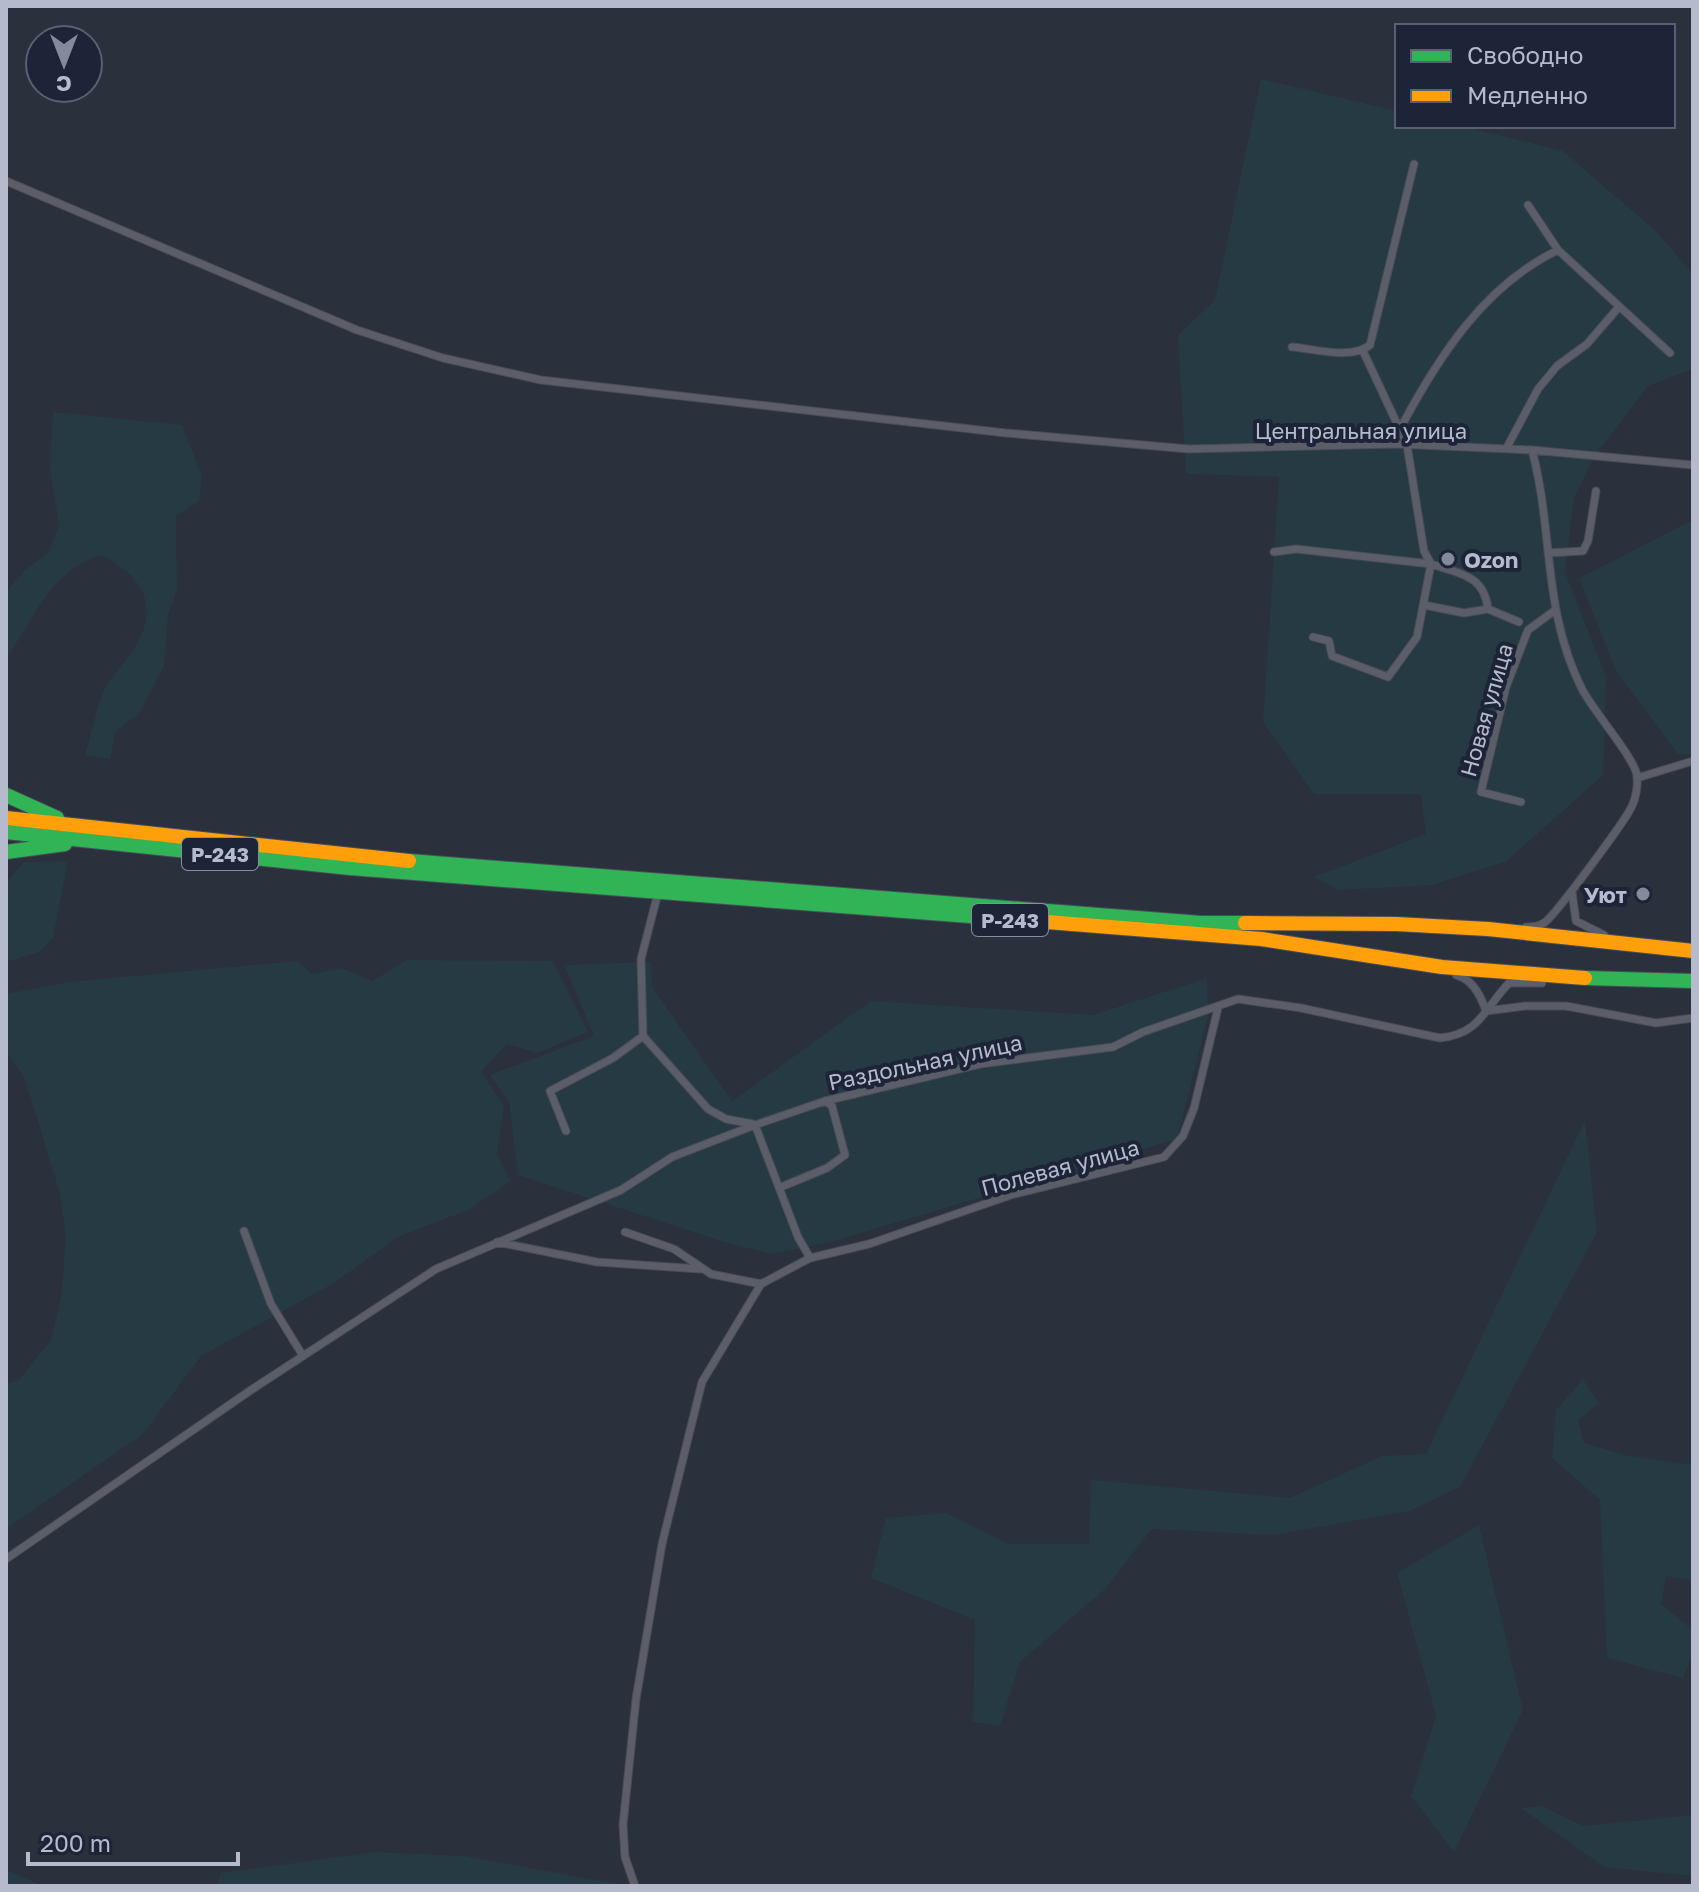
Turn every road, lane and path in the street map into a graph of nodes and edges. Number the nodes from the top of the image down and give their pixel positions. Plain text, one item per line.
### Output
1 (1414, 164) dead end
2 (6, 181) edge
3 (1528, 205) dead end
4 (1558, 250) junction
5 (1618, 308) junction
6 (1292, 347) dead end
7 (1363, 351) junction
8 (1670, 353) dead end
9 (1401, 427) junction
10 (1407, 445) junction
11 (1506, 449) junction
12 (1532, 450) junction
13 (1693, 465) edge
14 (1596, 491) dead end
15 (1274, 552) dead end
16 (1548, 553) junction
17 (1431, 564) junction
18 (1424, 605) junction
19 (1488, 609) junction
20 (1554, 611) junction
21 (1519, 622) dead end
22 (1313, 637) dead end
23 (1693, 761) edge
24 (1637, 778) junction
25 (6, 795) edge
26 (1521, 802) dead end
27 (6, 818) edge
28 (88, 828) junction
29 (6, 832) edge
30 (115, 843) junction
31 (6, 852) edge
32 (1572, 892) junction
33 (658, 893) junction
34 (1488, 929) junction
35 (1652, 946) junction
36 (1693, 951) edge
37 (1404, 963) junction
38 (1572, 978) junction
39 (1693, 981) edge
40 (1218, 1008) junction
41 (1486, 1011) junction
42 (1693, 1018) edge
43 (643, 1036) junction
44 (825, 1101) junction
45 (755, 1125) junction
46 (566, 1131) dead end
47 (781, 1187) junction
48 (244, 1231) dead end
49 (625, 1232) dead end
50 (495, 1242) junction
51 (810, 1258) junction
52 (700, 1269) junction
53 (761, 1284) junction
54 (303, 1356) junction
55 (6, 1559) edge
56 (635, 1886) edge

1 - 7 street
2 - 10 street, Центральная улица
3 - 4 street
4 - 5 street
4 - 9 street
5 - 8 street
5 - 11 street
6 - 7 street
7 - 9 street
9 - 10 street
10 - 11 street, Центральная улица
10 - 17 street
11 - 12 street, Центральная улица
12 - 13 street, Центральная улица
12 - 16 street
14 - 16 street
15 - 17 street
16 - 20 street
17 - 18 street
17 - 19 street
18 - 19 street
18 - 22 street
19 - 21 street
20 - 24 street
20 - 26 street, Новая улица
23 - 24 street
24 - 32 street
25 - 28 highway
27 - 28 highway
28 - 34 highway
29 - 30 highway, Р-243
30 - 31 highway
30 - 33 highway, Р-243
32 - 34 street
32 - 35 street
33 - 37 highway, Р-243
33 - 43 street
34 - 35 highway
35 - 36 highway
37 - 38 highway, Р-243
37 - 41 street
38 - 39 highway, Р-243
38 - 41 street, Раздольная улица
40 - 41 street, Раздольная улица
40 - 44 street, Раздольная улица
40 - 51 street, Полевая улица
41 - 42 street
43 - 45 street
43 - 46 street
44 - 45 street, Раздольная улица
44 - 47 street
45 - 47 street
45 - 50 street, Раздольная улица
47 - 51 street
48 - 54 street
49 - 52 street
50 - 52 street
50 - 54 street, Раздольная улица
51 - 53 street, Полевая улица
52 - 53 street
53 - 56 street
54 - 55 street, Раздольная улица

